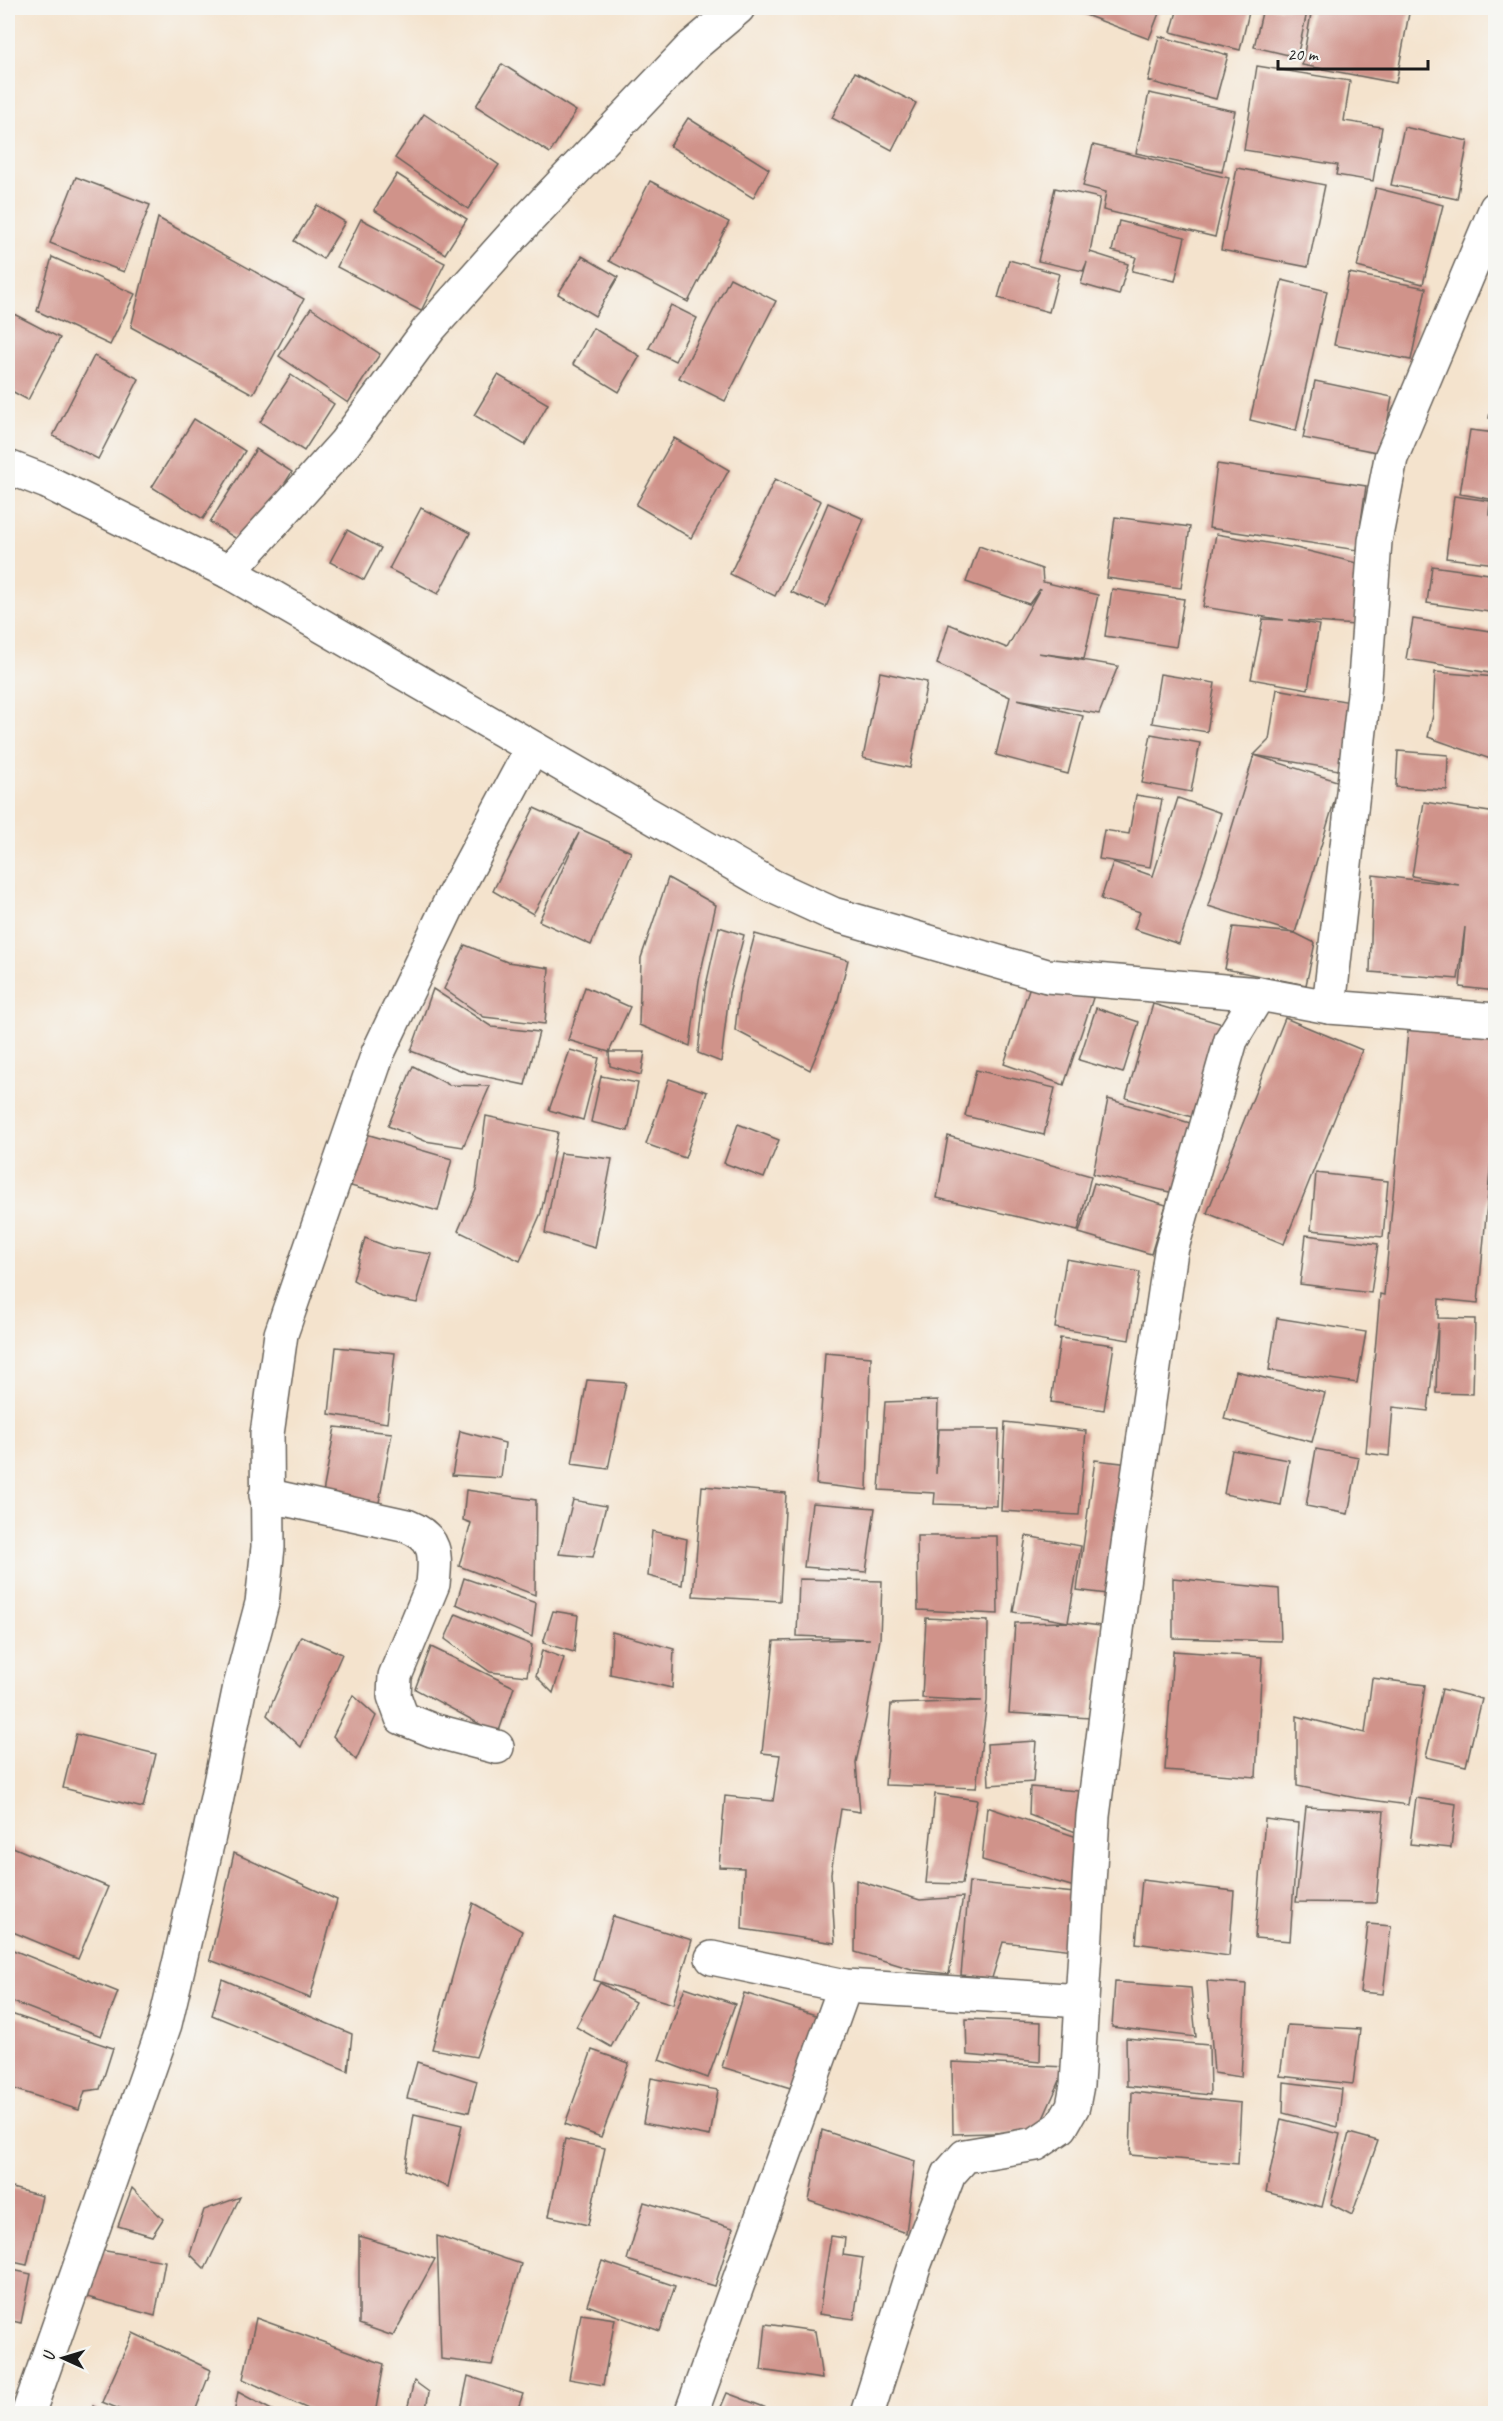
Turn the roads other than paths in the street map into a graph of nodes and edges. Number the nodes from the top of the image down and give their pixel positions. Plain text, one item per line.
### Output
1 (738, 8) edge
2 (1496, 208) edge
3 (8, 467) edge
4 (229, 572) junction
5 (532, 748) junction
6 (1259, 994) junction
7 (1329, 1007) junction
8 (1496, 1020) edge
9 (266, 1495) junction
10 (497, 1748) dead end
11 (712, 1958) dead end
12 (845, 1986) junction
13 (1082, 2001) junction
14 (28, 2414) edge
15 (691, 2414) edge
16 (867, 2414) edge

1 - 4 street
2 - 7 street
3 - 4 street
4 - 5 street
5 - 6 street
5 - 9 street
6 - 7 street
6 - 13 street
7 - 8 street
9 - 10 street
9 - 14 street
11 - 12 street
12 - 13 street
12 - 15 street
13 - 16 street

